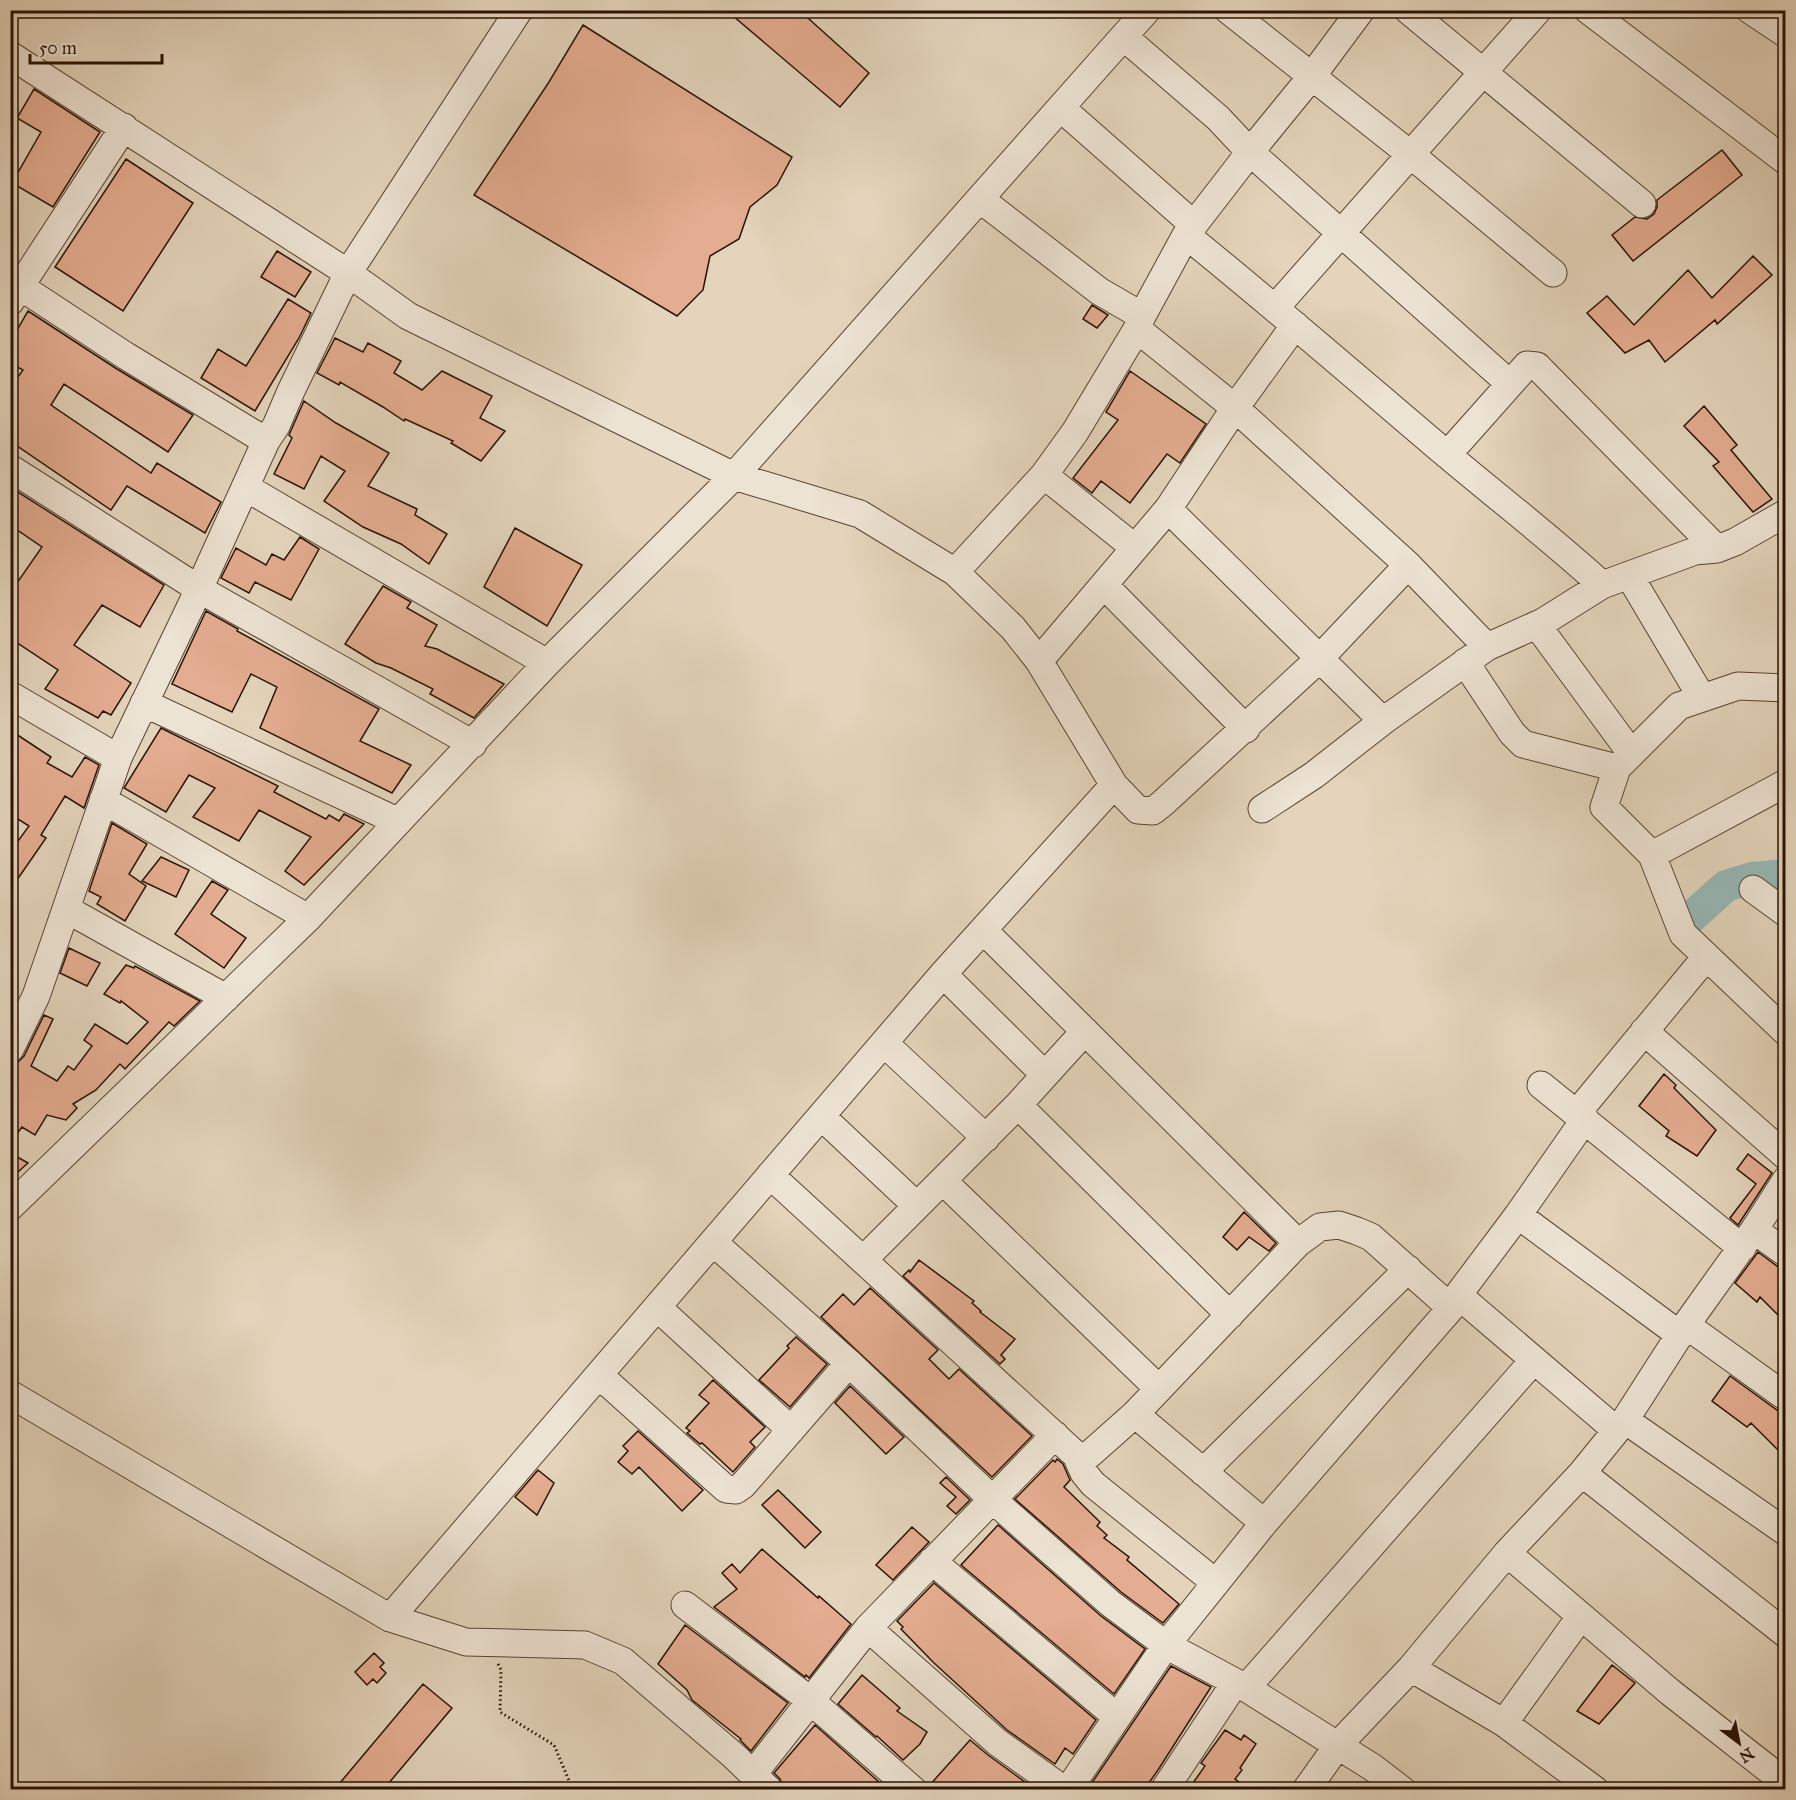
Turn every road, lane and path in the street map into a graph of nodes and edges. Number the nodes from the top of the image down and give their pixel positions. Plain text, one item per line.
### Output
1 (519, 10) edge
2 (1148, 10) edge
3 (1228, 10) edge
4 (1361, 10) edge
5 (1408, 10) edge
6 (1538, 10) edge
7 (1588, 10) edge
8 (1750, 10) edge
9 (1785, 33) edge
10 (1124, 37) junction
11 (10, 55) edge
12 (1483, 72) junction
13 (1312, 76) junction
14 (1061, 108) junction
15 (124, 127) junction
16 (1782, 148) edge
17 (1250, 152) junction
18 (1410, 154) junction
19 (980, 199) junction
20 (1642, 204) dead end
21 (1190, 230) junction
22 (1342, 234) junction
23 (348, 273) junction
24 (1553, 273) dead end
25 (16, 295) edge
26 (1285, 316) junction
27 (1140, 322) junction
28 (1509, 383) junction
29 (1235, 408) junction
30 (266, 441) junction
31 (1447, 454) junction
32 (10, 468) edge
33 (1044, 475) junction
34 (734, 476) junction
35 (245, 487) junction
36 (1168, 509) junction
37 (1785, 513) edge
38 (1135, 548) junction
39 (1717, 549) junction
40 (1408, 565) junction
41 (955, 572) junction
42 (1629, 575) junction
43 (1104, 585) junction
44 (1602, 585) junction
45 (199, 589) junction
46 (1537, 625) junction
47 (1476, 655) junction
48 (1319, 659) junction
49 (1039, 661) junction
50 (547, 663) junction
51 (1785, 688) edge
52 (10, 695) edge
53 (1702, 698) junction
54 (144, 703) junction
55 (1383, 721) junction
56 (1246, 729) junction
57 (473, 744) junction
58 (118, 758) junction
59 (1580, 758) junction
60 (1624, 760) junction
61 (1785, 783) edge
62 (1114, 785) junction
63 (103, 800) junction
64 (1604, 807) junction
65 (1262, 809) dead end
66 (398, 821) junction
67 (1652, 855) junction
68 (1753, 889) dead end
69 (66, 909) junction
70 (1785, 914) edge
71 (308, 918) junction
72 (983, 930) junction
73 (1706, 957) junction
74 (943, 974) junction
75 (226, 998) junction
76 (1085, 1031) junction
77 (1644, 1031) junction
78 (1785, 1032) edge
79 (884, 1043) junction
80 (10, 1049) edge
81 (1046, 1075) junction
82 (1541, 1085) dead end
83 (1018, 1105) junction
84 (821, 1116) junction
85 (1581, 1116) junction
86 (986, 1138) junction
87 (1785, 1156) edge
88 (770, 1175) junction
89 (1785, 1180) edge
90 (943, 1181) junction
91 (917, 1206) junction
92 (10, 1207) edge
93 (1518, 1215) junction
94 (1748, 1239) junction
95 (713, 1242) junction
96 (1298, 1243) junction
97 (1785, 1253) edge
98 (863, 1260) junction
99 (1408, 1269) junction
100 (1455, 1302) junction
101 (658, 1308) junction
102 (1230, 1315) junction
103 (1683, 1330) junction
104 (1534, 1360) junction
105 (849, 1363) junction
106 (599, 1375) junction
107 (1159, 1389) junction
108 (10, 1394) edge
109 (1785, 1397) edge
110 (1135, 1414) junction
111 (1621, 1425) junction
112 (791, 1430) junction
113 (1054, 1435) junction
114 (1076, 1455) junction
115 (1203, 1472) junction
116 (1582, 1473) junction
117 (992, 1499) junction
118 (1264, 1523) junction
119 (1785, 1532) edge
120 (1508, 1553) junction
121 (932, 1561) junction
122 (1216, 1582) junction
123 (685, 1605) dead end
124 (1581, 1616) junction
125 (390, 1618) junction
126 (868, 1628) junction
127 (1785, 1634) edge
128 (487, 1643) junction
129 (1166, 1645) junction
130 (1411, 1668) junction
131 (1240, 1686) junction
132 (811, 1701) junction
133 (1117, 1717) junction
134 (1504, 1723) junction
135 (1338, 1745) junction
136 (761, 1782) edge
137 (1785, 1783) edge
138 (573, 1790) edge
139 (914, 1790) edge
140 (1066, 1790) edge
141 (1164, 1790) edge
142 (1306, 1790) edge
143 (1402, 1790) edge
144 (1595, 1790) edge

1 - 23 street
2 - 10 street
3 - 13 street
4 - 13 street
5 - 12 street
6 - 12 street
7 - 16 street
8 - 9 street
10 - 14 street
10 - 17 street
11 - 15 street
12 - 18 street
12 - 20 street
13 - 17 street
13 - 18 street
14 - 19 street
14 - 21 street
15 - 23 street
15 - 25 street
17 - 21 street
17 - 22 street
18 - 22 street
18 - 24 street
19 - 27 street
19 - 34 street
21 - 26 street
21 - 27 street
22 - 26 street
22 - 28 street
23 - 30 street
23 - 34 street
25 - 30 street
26 - 29 street
26 - 31 street
27 - 29 street
27 - 33 street
28 - 31 street
28 - 39 street
29 - 36 street
29 - 40 street
30 - 35 street
31 - 44 street
32 - 45 street
33 - 38 street
33 - 41 street
34 - 41 street
34 - 50 street
35 - 45 street
35 - 50 street
36 - 38 street
36 - 48 street
37 - 39 street
38 - 43 street
39 - 42 street
40 - 47 street
40 - 48 street
41 - 49 street
42 - 44 street
42 - 53 street
43 - 49 street
43 - 56 street
44 - 46 street
45 - 54 street
45 - 57 street
46 - 47 street
46 - 60 street
47 - 55 street
47 - 59 street
48 - 55 street
48 - 56 street
49 - 62 street
50 - 57 street
51 - 53 street
52 - 58 street
53 - 60 street
54 - 58 street
54 - 66 street
55 - 65 street
56 - 62 street
57 - 66 street
58 - 63 street
59 - 60 street
59 - 64 street
60 - 64 street
61 - 67 street
62 - 72 street
63 - 69 street
63 - 71 street
64 - 67 street
66 - 71 street
67 - 73 street
68 - 70 street
69 - 75 street
69 - 80 street
71 - 75 street
72 - 74 street
72 - 76 street
73 - 77 street
73 - 78 street
74 - 79 street
74 - 81 street
75 - 92 street
76 - 81 street
76 - 96 street
77 - 85 street
77 - 87 street
79 - 84 street
79 - 86 street
81 - 83 street
82 - 85 street
83 - 86 street
83 - 102 street
84 - 88 street
84 - 91 street
85 - 93 street
85 - 94 street
86 - 90 street
88 - 95 street
88 - 98 street
89 - 94 street
90 - 91 street
90 - 107 street
91 - 98 street
93 - 100 street
93 - 103 street
94 - 97 street
94 - 103 street
95 - 101 street
95 - 105 street
96 - 99 street
96 - 102 street
98 - 113 street
99 - 100 street
99 - 115 street
100 - 104 street
100 - 118 street
101 - 106 street
101 - 112 street
102 - 107 street
103 - 109 street
103 - 111 street
104 - 111 street
104 - 131 street
105 - 112 street
105 - 117 street
106 - 112 street
106 - 125 street
107 - 110 street
108 - 125 street
110 - 114 street
110 - 115 street
111 - 116 street
111 - 119 street
113 - 114 street
113 - 117 street
114 - 122 street
115 - 118 street
116 - 120 street
116 - 127 street
117 - 121 street
117 - 129 street
118 - 122 street
120 - 124 street
120 - 130 street
121 - 126 street
121 - 133 street
122 - 129 street
123 - 132 street
124 - 134 street
124 - 137 street
125 - 128 street
126 - 132 street
126 - 140 street
128 - 136 street
128 - 138 path
129 - 131 street
129 - 133 street
130 - 134 street
130 - 135 street
131 - 135 street
131 - 141 street
132 - 136 street
132 - 139 street
133 - 140 street
134 - 144 street
135 - 142 street
135 - 143 street

